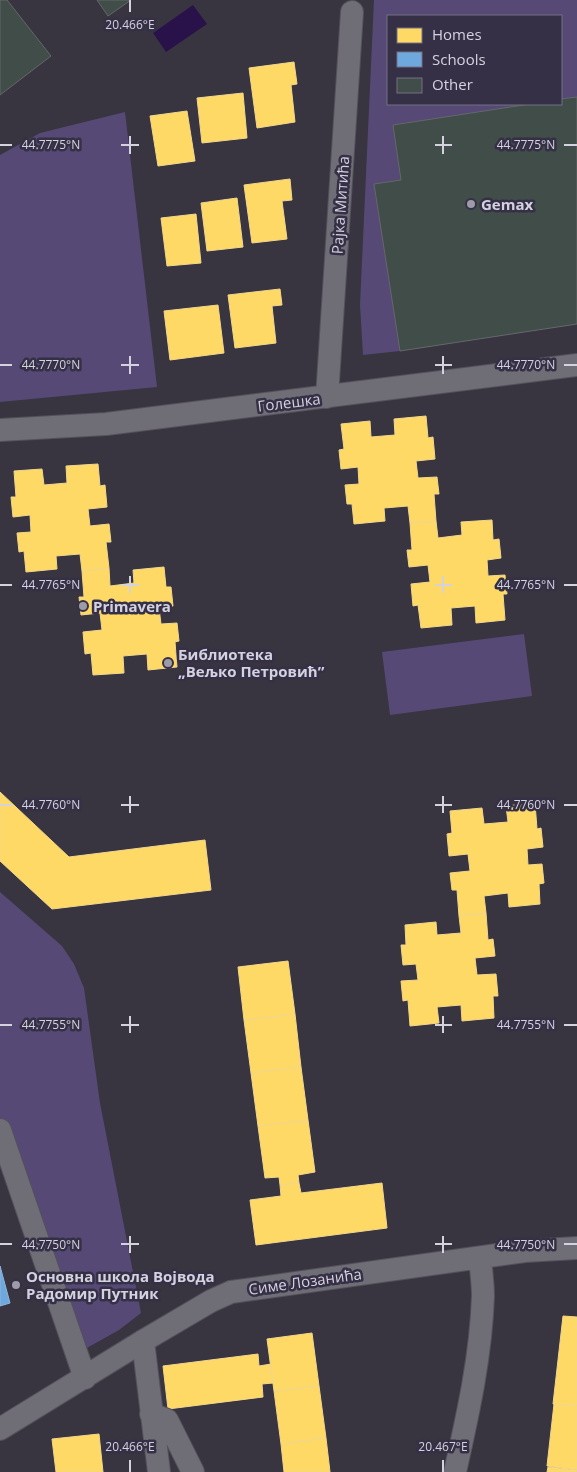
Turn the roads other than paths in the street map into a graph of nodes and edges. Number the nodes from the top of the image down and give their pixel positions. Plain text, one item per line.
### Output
1 (352, 12) dead end
2 (577, 365) edge
3 (328, 397) junction
4 (0, 430) edge
5 (0, 1130) edge
6 (577, 1248) edge
7 (480, 1258) junction
8 (143, 1341) junction
9 (85, 1378) junction
10 (151, 1414) junction
11 (0, 1429) edge
12 (159, 1472) edge
13 (194, 1472) edge
14 (455, 1472) edge

1 - 3 street, Рајка Митића
2 - 3 street, Голешка
3 - 4 street, Голешка
5 - 9 street
6 - 7 street, Симе Лозанића
7 - 8 street, Симе Лозанића
7 - 14 street
8 - 9 street, Симе Лозанића
8 - 10 street
9 - 11 street, Симе Лозанића
10 - 12 street
10 - 13 street

